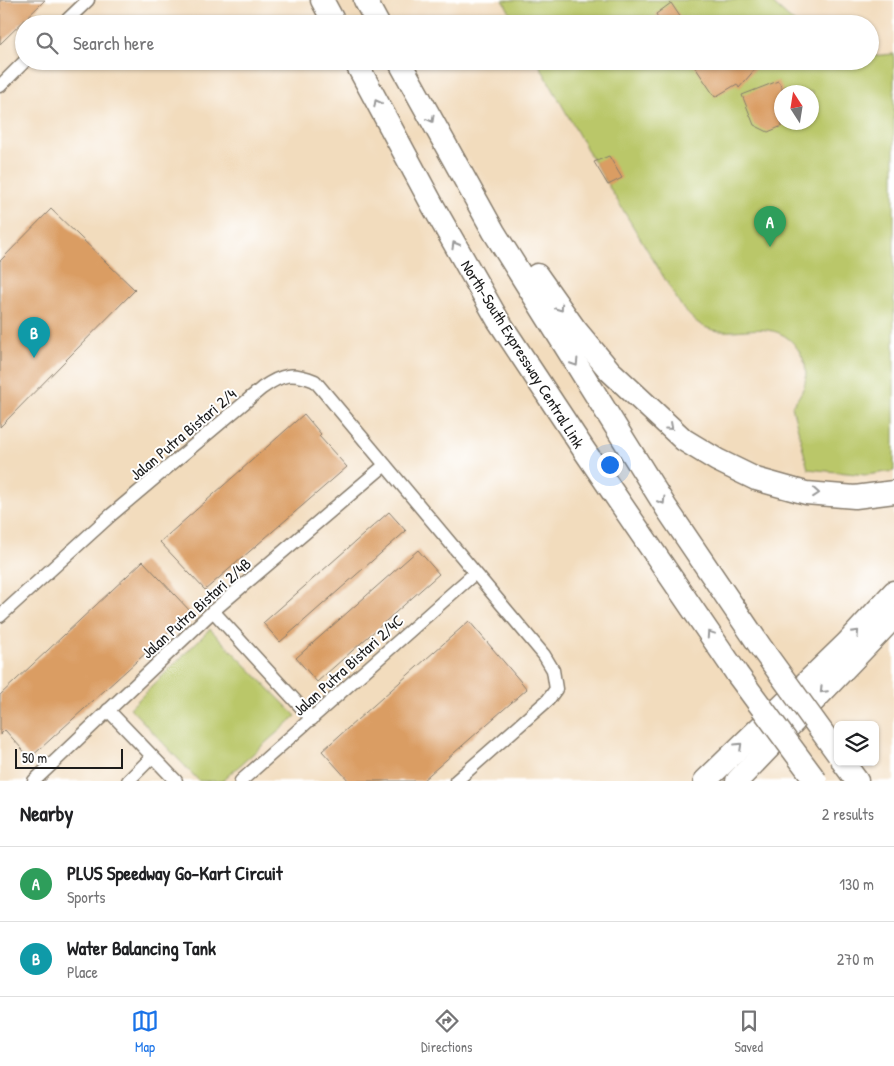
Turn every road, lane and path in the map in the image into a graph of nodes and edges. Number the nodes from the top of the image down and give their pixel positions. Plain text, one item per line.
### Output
1 (88, 0) edge
2 (322, 0) edge
3 (365, 0) edge
4 (73, 15) edge
5 (330, 15) edge
6 (373, 15) edge
7 (16, 70) edge
8 (360, 70) edge
9 (404, 70) edge
10 (0, 86) edge
11 (494, 232) junction
12 (385, 465) junction
13 (894, 492) edge
14 (475, 574) junction
15 (894, 592) edge
16 (213, 611) junction
17 (0, 616) edge
18 (894, 617) edge
19 (108, 710) junction
20 (312, 719) junction
21 (834, 748) edge
22 (152, 757) junction
23 (846, 766) edge
24 (34, 781) edge
25 (128, 781) edge
26 (176, 781) edge
27 (241, 781) edge
28 (456, 781) edge
29 (705, 781) edge
30 (737, 781) edge
31 (816, 781) edge
32 (857, 781) edge

1 - 4 street
2 - 5 highway
3 - 6 highway
7 - 10 street
31 -> 8 highway, North–South Expressway Central Link, bridge
9 -> 11 highway
11 -> 13 highway
11 -> 21 highway, bridge
12 - 14 street, Jalan Putra Bistari 2/4
12 - 16 street, Jalan Putra Bistari 2/4B
12 - 17 street, Jalan Putra Bistari 2/4
14 - 20 street, Jalan Putra Bistari 2/4C
14 - 28 street, Jalan Putra Bistari 2/4
29 -> 15 highway
16 - 19 street, Jalan Putra Bistari 2/4B
16 - 20 street
18 -> 30 highway
19 - 22 street
19 - 24 street, Jalan Putra Bistari 2/4B
20 - 27 street, Jalan Putra Bistari 2/4C
22 - 25 street
22 - 26 street
23 - 32 highway

